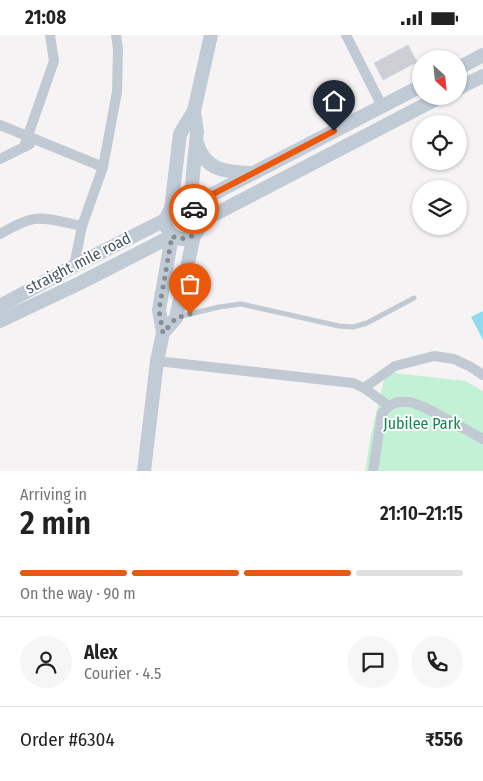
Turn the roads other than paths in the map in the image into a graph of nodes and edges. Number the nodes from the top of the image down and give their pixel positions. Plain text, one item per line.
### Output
1 (50, 35) edge
2 (116, 35) edge
3 (211, 35) edge
4 (346, 35) edge
5 (483, 55) edge
6 (468, 62) edge
7 (483, 76) edge
8 (468, 84) edge
9 (412, 91) edge
10 (425, 105) edge
11 (382, 106) junction
12 (194, 111) junction
13 (0, 125) edge
14 (196, 140) junction
15 (29, 141) junction
16 (0, 159) edge
17 (103, 167) junction
18 (253, 173) junction
19 (190, 206) junction
20 (168, 214) junction
21 (200, 222) junction
22 (82, 226) junction
23 (0, 234) edge
24 (194, 235) junction
25 (172, 236) junction
26 (74, 266) junction
27 (414, 298) dead end
28 (0, 307) edge
29 (176, 318) junction
30 (0, 321) edge
31 (163, 333) junction
32 (157, 361) junction
33 (483, 375) edge
34 (364, 388) junction
35 (388, 406) junction
36 (483, 439) edge
37 (144, 471) edge
38 (374, 471) edge

1 - 15 street
2 - 17 street
3 - 12 street
4 - 11 street
5 - 6 street
7 - 8 street
9 - 11 street
10 - 21 street
11 - 18 street
12 - 14 street
12 - 20 street
13 - 15 street
14 - 18 street
14 - 19 street
15 - 16 street
15 - 17 street
17 - 22 street
18 - 19 street
19 - 20 street
19 - 21 street
20 - 25 street
20 - 26 street, straight mile road
21 - 24 street
22 - 23 street
22 - 26 street
24 - 25 street, straight mile road
24 - 29 street
25 - 30 street, straight mile road
25 - 31 street
26 - 28 street, straight mile road
27 - 29 lane
29 - 31 street
31 - 32 street
32 - 34 street
32 - 37 street
33 - 34 street
34 - 35 street
35 - 36 street
35 - 38 street

